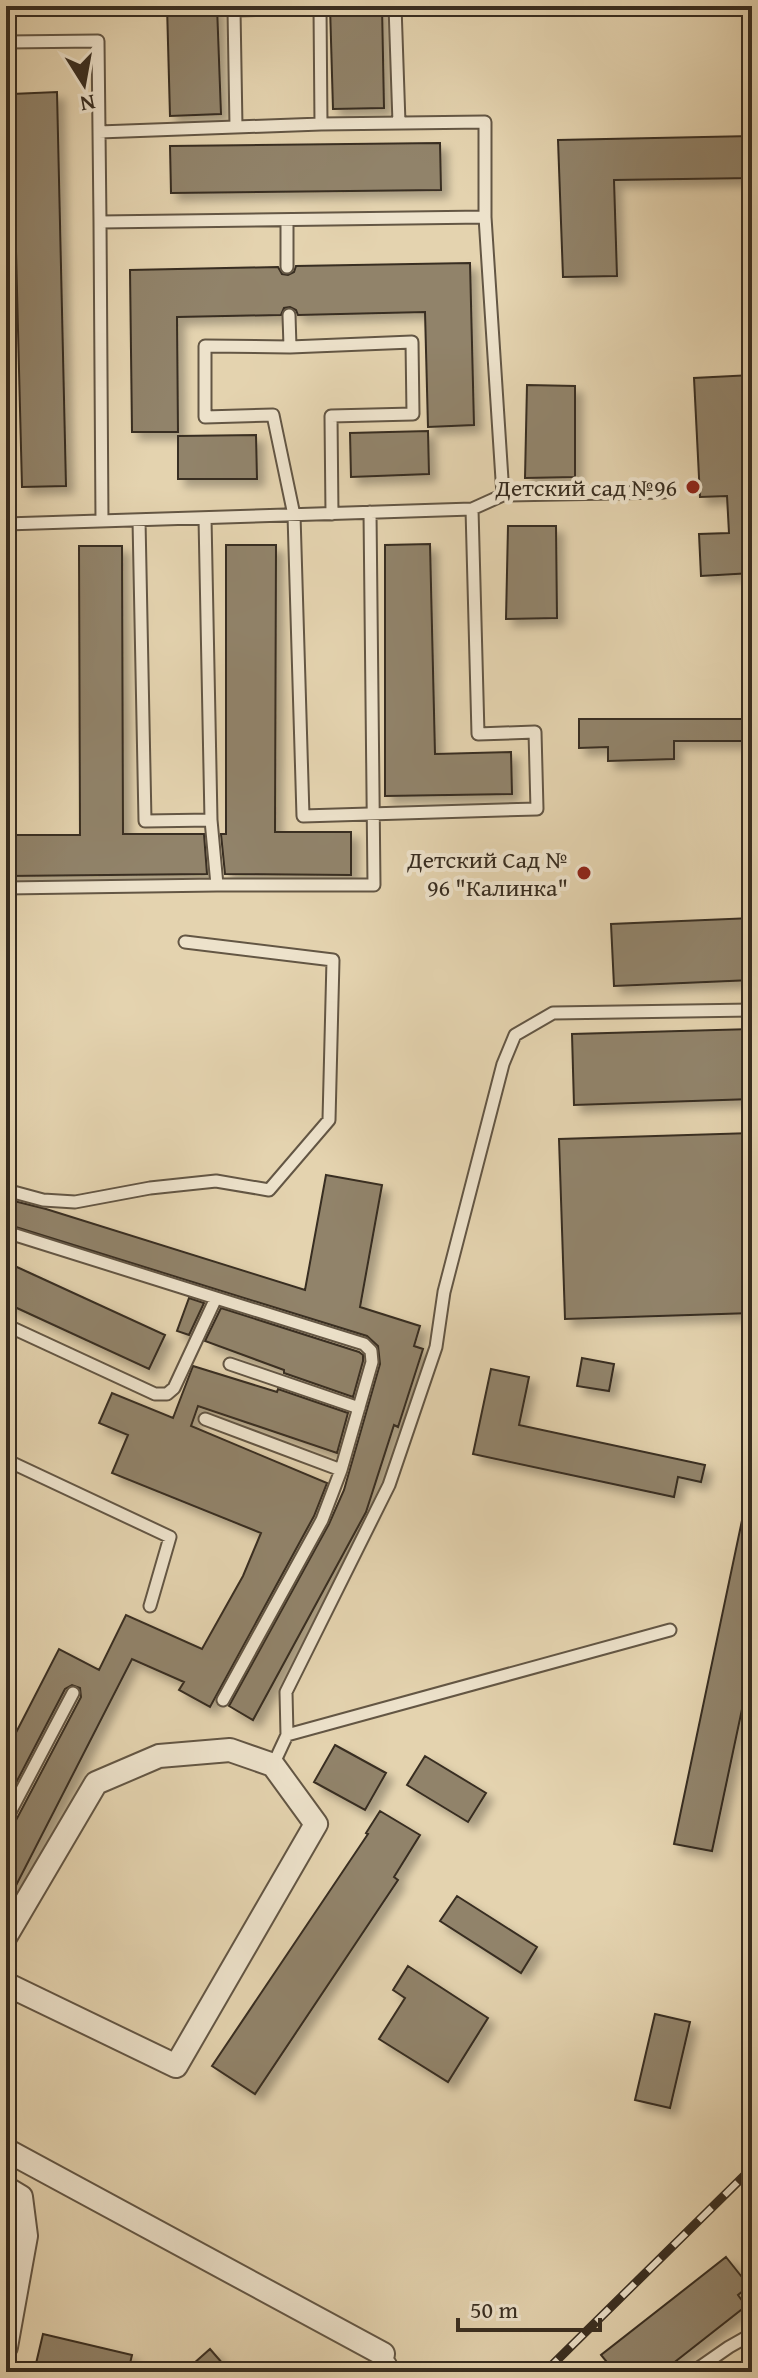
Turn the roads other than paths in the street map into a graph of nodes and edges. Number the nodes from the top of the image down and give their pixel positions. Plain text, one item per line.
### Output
1 (395, 6) edge
2 (6, 42) edge
3 (399, 123) junction
4 (321, 124) junction
5 (236, 127) junction
6 (99, 132) junction
7 (485, 217) junction
8 (287, 220) junction
9 (100, 222) junction
10 (287, 267) dead end
11 (289, 315) dead end
12 (290, 347) junction
13 (664, 492) dead end
14 (503, 495) junction
15 (472, 509) junction
16 (370, 512) junction
17 (332, 514) junction
18 (294, 515) junction
19 (205, 518) junction
20 (139, 520) junction
21 (102, 521) junction
22 (7, 524) edge
23 (6, 752) edge
24 (374, 813) junction
25 (211, 820) junction
26 (217, 885) junction
27 (6, 888) edge
28 (185, 942) dead end
29 (752, 1010) edge
30 (6, 1190) edge
31 (6, 1232) edge
32 (216, 1298) junction
33 (6, 1325) edge
34 (230, 1364) dead end
35 (359, 1408) junction
36 (205, 1419) dead end
37 (6, 1460) edge
38 (341, 1470) junction
39 (150, 1606) dead end
40 (670, 1630) dead end
41 (73, 1693) dead end
42 (223, 1700) dead end
43 (287, 1735) junction
44 (273, 1765) junction
45 (6, 1820) edge
46 (6, 1936) edge
47 (6, 1984) edge
48 (6, 2150) edge
49 (6, 2188) edge
50 (752, 2334) edge
51 (6, 2347) edge
52 (386, 2363) edge
53 (693, 2372) edge

1 - 3 lane
2 - 6 lane
3 - 4 lane
3 - 7 lane
4 - 5 lane
4 - 5 lane
5 - 6 lane
6 - 9 lane
7 - 8 lane
7 - 14 lane
8 - 9 lane
8 - 10 lane
9 - 21 lane
11 - 12 lane
12 - 17 lane
12 - 18 lane
13 - 14 lane
14 - 15 lane
15 - 16 lane
15 - 24 lane
16 - 17 lane
16 - 24 lane
17 - 18 lane
18 - 19 lane
18 - 24 lane
19 - 20 lane
19 - 25 lane
20 - 21 lane
20 - 25 lane
21 - 22 lane
22 - 23 lane
24 - 26 lane
25 - 26 lane
26 - 27 lane
28 - 30 lane
29 - 43 lane
31 - 32 lane
32 - 33 lane
32 - 35 lane
34 - 35 lane
35 - 38 lane
36 - 38 lane
37 - 39 lane
38 - 42 lane
40 - 43 lane
41 - 45 lane
43 - 44 lane
44 - 46 street
44 - 47 street
48 - 52 street
49 - 51 street
50 - 53 lane

